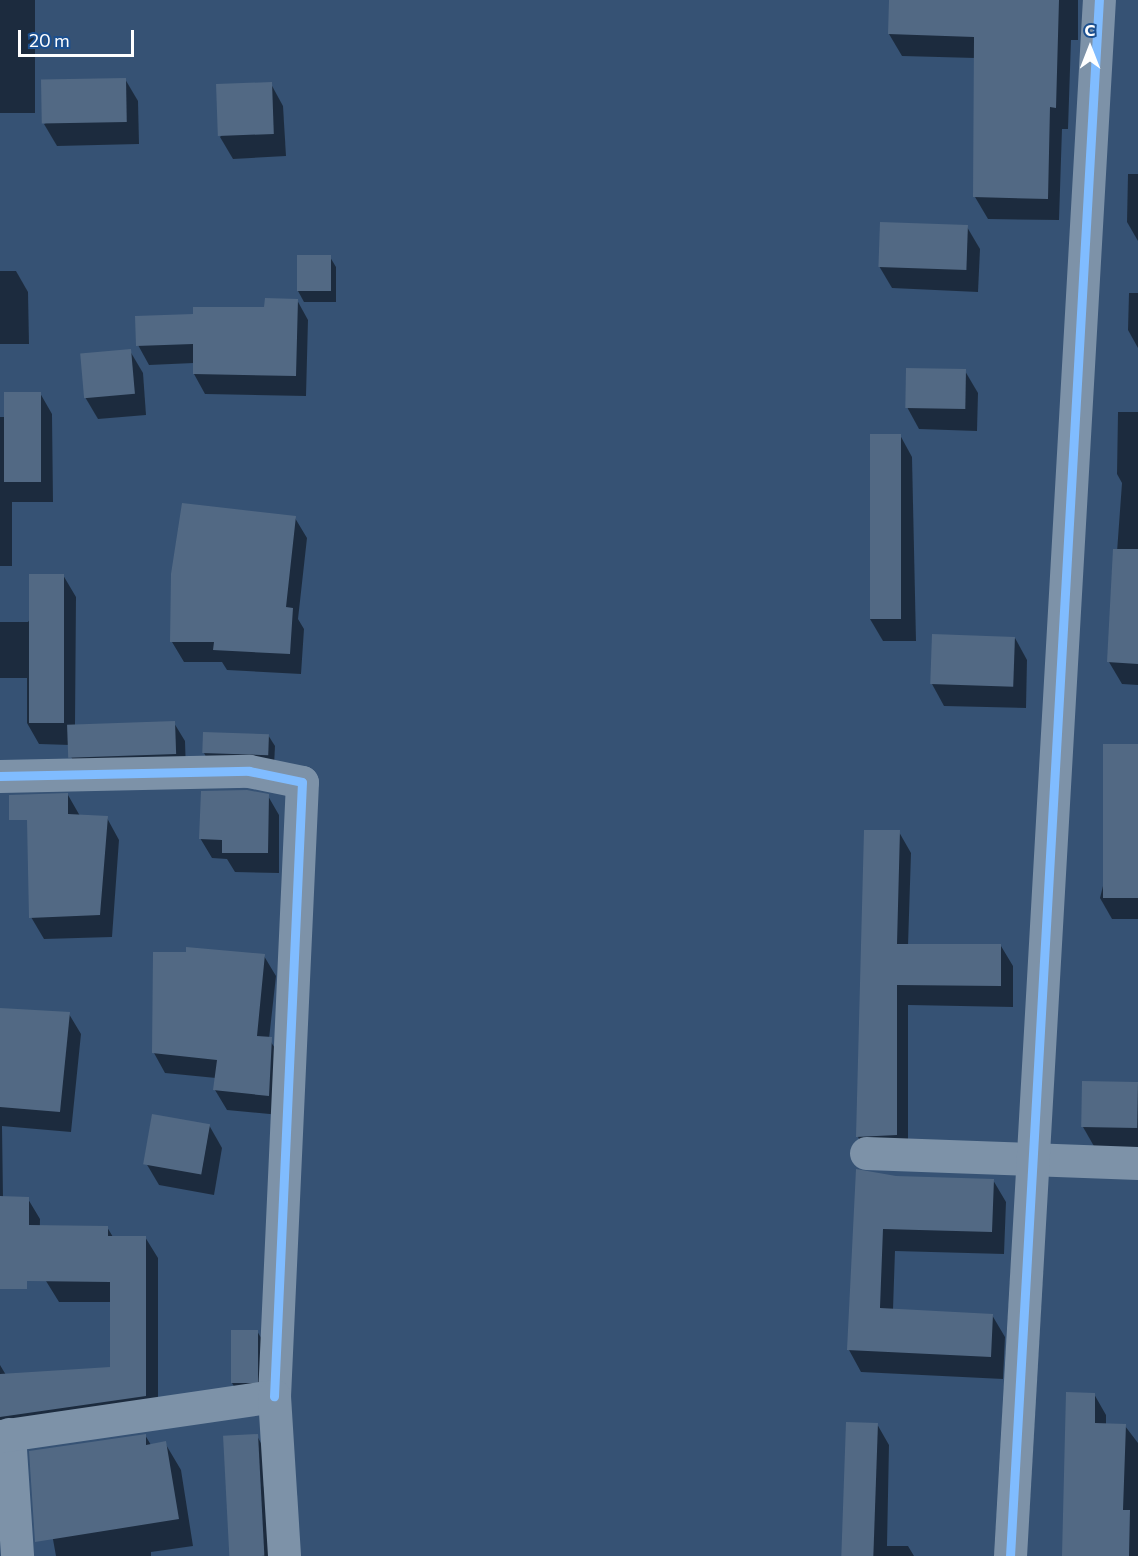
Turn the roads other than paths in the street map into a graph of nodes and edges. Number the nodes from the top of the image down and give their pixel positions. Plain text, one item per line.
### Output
1 (1099, 0) edge
2 (0, 776) edge
3 (867, 1153) dead end
4 (1030, 1160) junction
5 (1138, 1163) edge
6 (274, 1396) junction
7 (5, 1435) edge
8 (17, 1556) edge
9 (284, 1556) edge
10 (1010, 1556) edge

1 - 4 street
2 - 6 street
3 - 4 street
4 - 5 street
4 - 10 street
6 - 7 street
6 - 9 street
7 - 8 street

